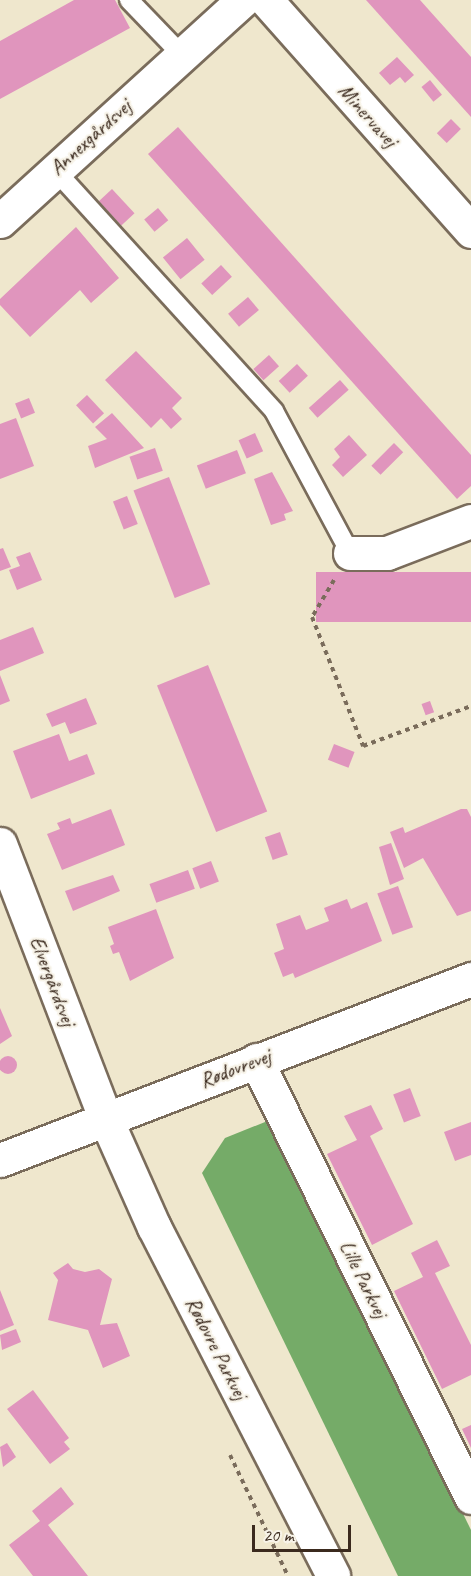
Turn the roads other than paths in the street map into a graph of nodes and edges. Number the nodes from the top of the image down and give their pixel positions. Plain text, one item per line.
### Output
1 (129, 0) edge
2 (243, 0) edge
3 (266, 0) edge
4 (182, 55) junction
5 (54, 169) junction
6 (0, 221) edge
7 (471, 231) edge
8 (471, 521) edge
9 (350, 553) joint
10 (1, 850) edge
11 (471, 979) edge
12 (256, 1060) junction
13 (105, 1117) junction
14 (0, 1160) edge
15 (471, 1497) edge
16 (333, 1576) edge

1 - 4 lane
2 - 4 street, Annexgårdsvej
3 - 7 street, Minervavej
4 - 5 street, Annexgårdsvej
5 - 6 street, Annexgårdsvej
5 - 9 lane
8 - 9 street
10 - 13 street, Elvergårdsvej
11 - 12 street, Rødovrevej
12 - 13 street, Rødovrevej
12 - 15 street, Lille Parkvej
13 - 14 street, Rødovrevej
13 - 16 street, Rødovre Parkvej

